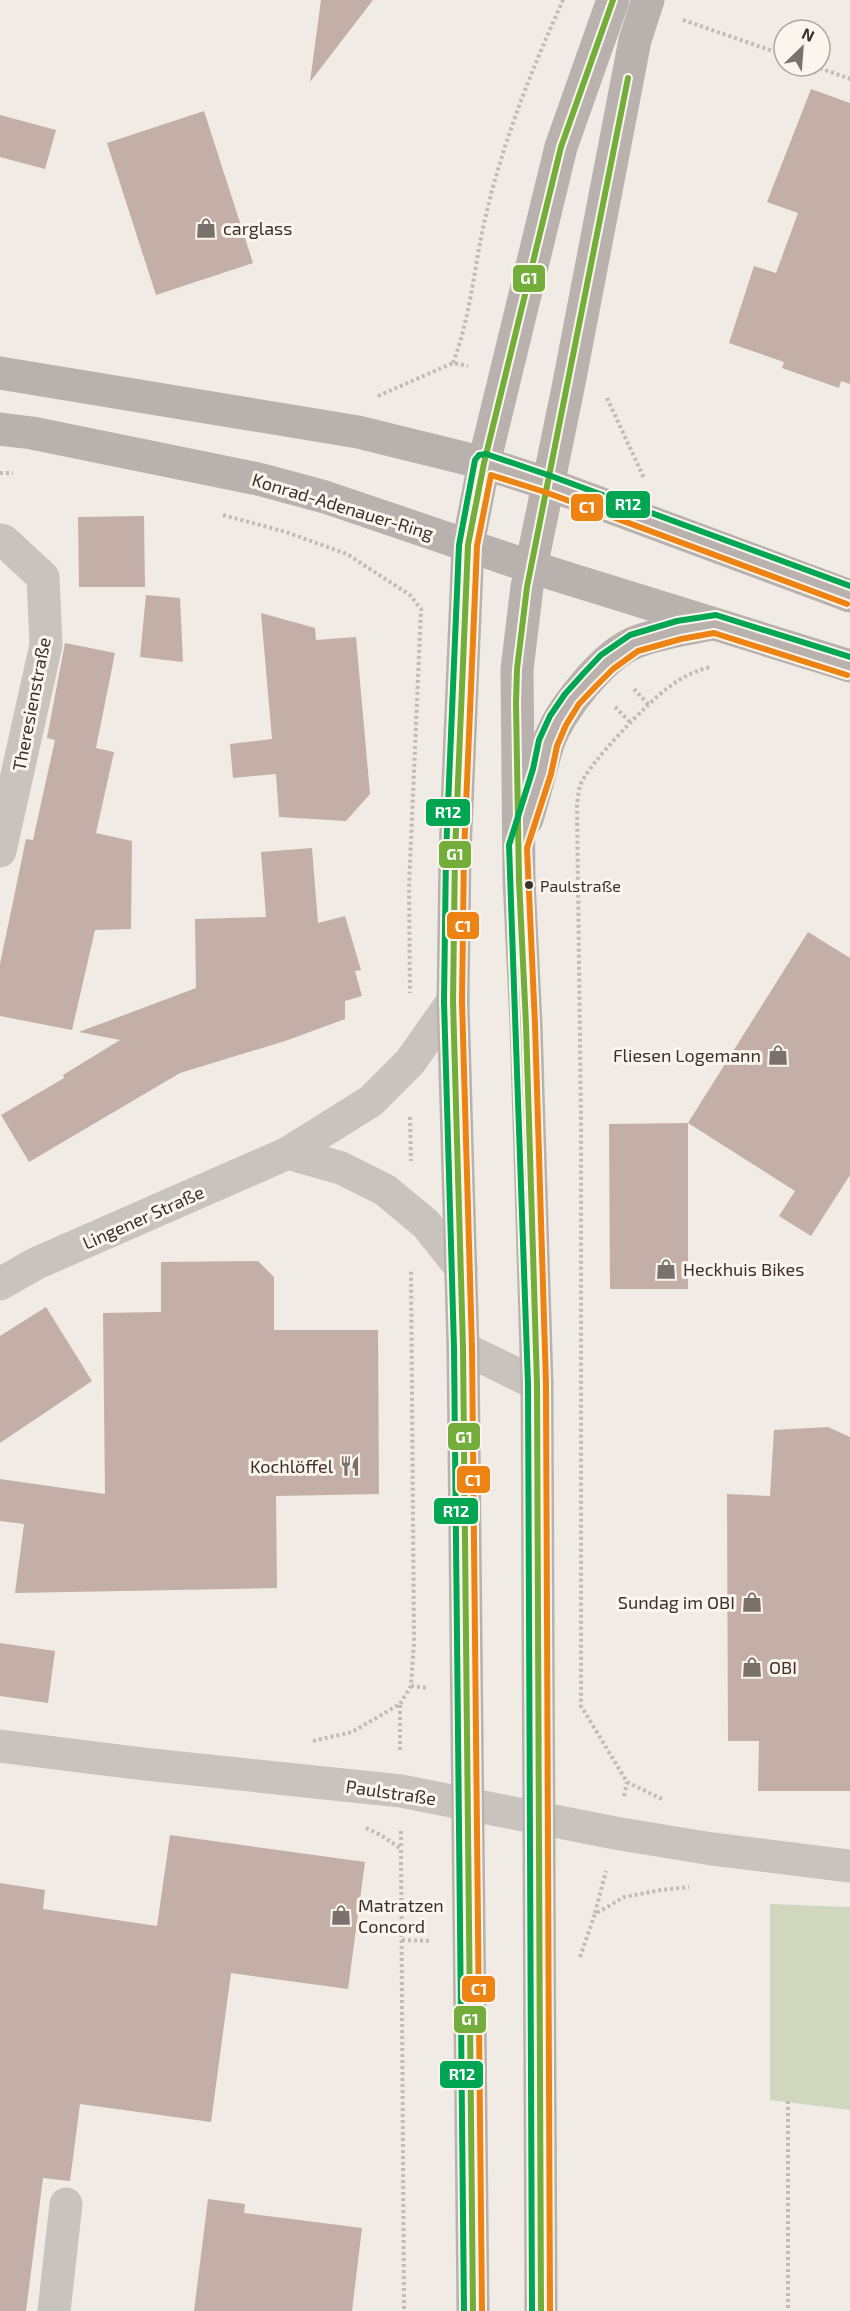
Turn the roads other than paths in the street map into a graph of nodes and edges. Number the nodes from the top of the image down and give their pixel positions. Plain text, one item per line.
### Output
1 (613, 0) edge
2 (648, 0) edge
3 (8, 369) edge
4 (0, 429) edge
5 (484, 463) junction
6 (548, 484) junction
7 (0, 540) edge
8 (468, 545) junction
9 (531, 567) junction
10 (850, 596) edge
11 (715, 624) junction
12 (850, 666) edge
13 (518, 847) junction
14 (0, 851) edge
15 (453, 1001) junction
16 (288, 1154) junction
17 (461, 1268) junction
18 (0, 1284) edge
19 (463, 1348) junction
20 (537, 1384) junction
21 (0, 1746) edge
22 (467, 1804) junction
23 (539, 1819) junction
24 (850, 1866) edge
25 (66, 2204) dead end
26 (54, 2311) edge
27 (472, 2311) edge
28 (541, 2311) edge

1 - 5 main road
2 - 6 main road
3 - 5 main road
4 - 8 main road, Konrad-Adenauer-Ring
5 - 6 main road
5 - 8 main road
6 - 9 main road
6 - 10 main road
7 - 14 street, Theresienstraße
8 - 9 main road, Konrad-Adenauer-Ring
8 - 15 main road
9 - 11 main road, Konrad-Adenauer-Ring
9 - 13 main road
11 - 12 main road, Konrad-Adenauer-Ring
11 - 13 main road
13 - 20 main road
15 - 16 street, Lingener Straße
15 - 17 main road
16 - 17 street
16 - 18 street, Lingener Straße
17 - 19 main road
19 - 20 street
19 - 22 main road
20 - 23 main road
21 - 22 street, Paulstraße
22 - 23 street, Paulstraße
22 - 27 main road
23 - 24 street, Paulstraße
23 - 28 main road
25 - 26 street

